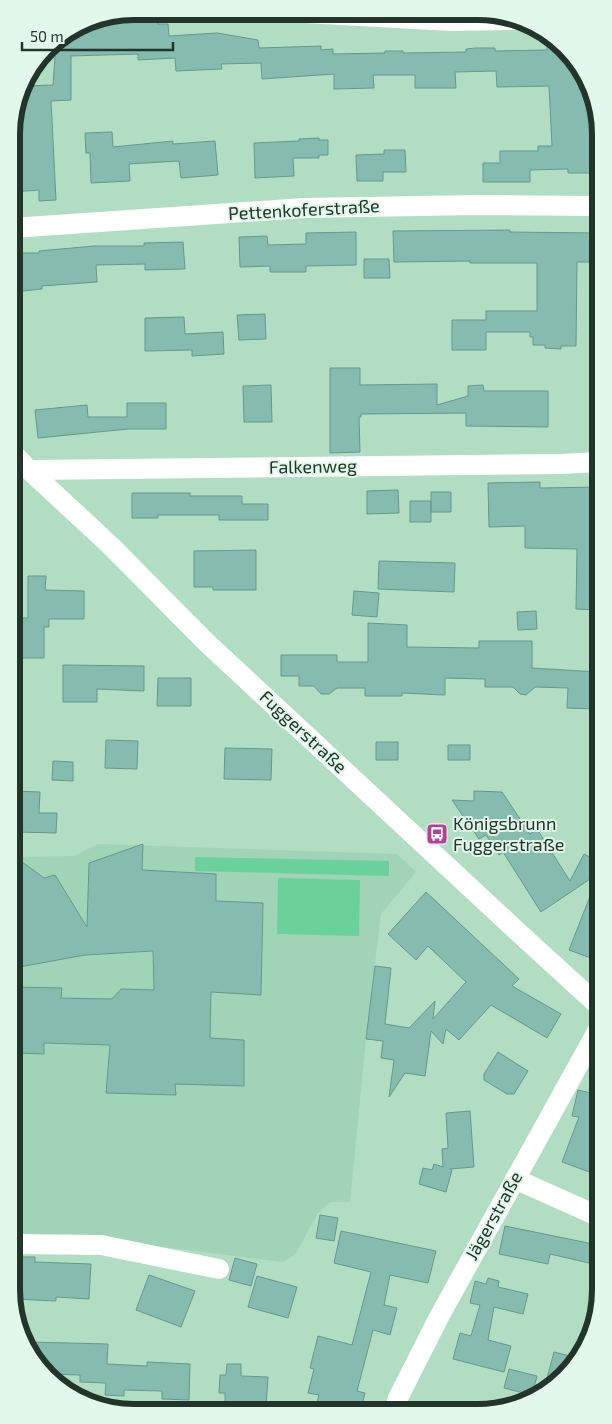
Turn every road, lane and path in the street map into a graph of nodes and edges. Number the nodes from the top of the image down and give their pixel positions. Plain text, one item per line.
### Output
1 (592, 206) edge
2 (20, 227) edge
3 (20, 460) edge
4 (592, 462) edge
5 (29, 470) junction
6 (592, 999) edge
7 (592, 1040) edge
8 (515, 1179) junction
9 (592, 1213) edge
10 (20, 1244) edge
11 (219, 1269) dead end
12 (396, 1404) edge

1 - 2 street, Pettenkoferstraße
3 - 5 street, Fuggerstraße
4 - 5 street, Falkenweg
5 - 6 street, Fuggerstraße
7 - 8 street, Jägerstraße
8 - 9 street
8 - 12 street, Jägerstraße
10 - 11 street

